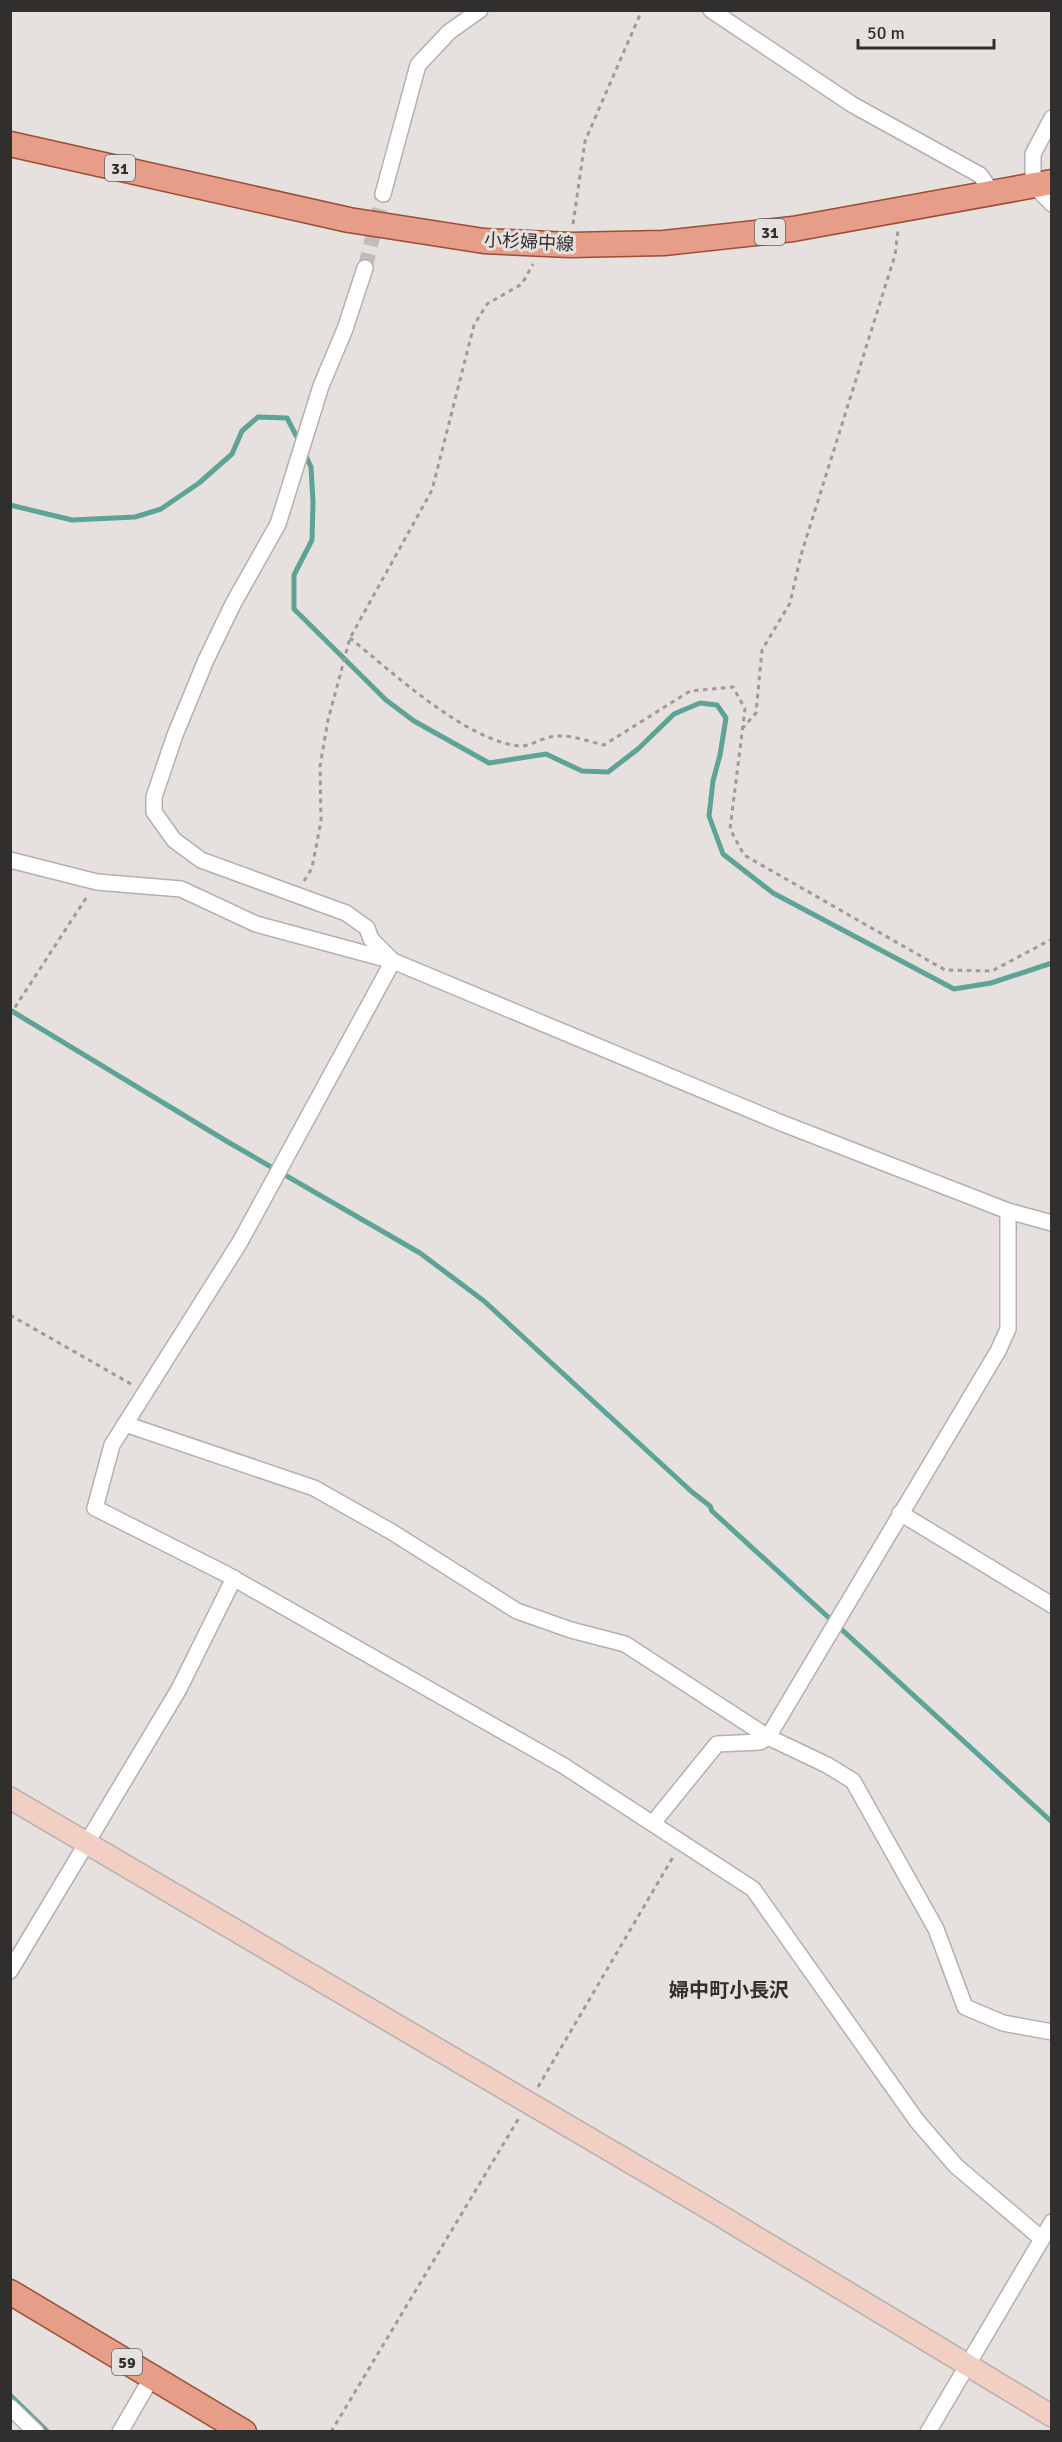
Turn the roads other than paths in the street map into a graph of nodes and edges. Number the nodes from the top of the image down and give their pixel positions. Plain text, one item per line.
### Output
1 (480, 10) edge
2 (711, 10) edge
3 (1052, 118) edge
4 (10, 144) edge
5 (1042, 184) edge
6 (992, 192) junction
7 (384, 194) tunnel mouth
8 (1052, 204) edge
9 (365, 268) tunnel mouth
10 (10, 860) edge
11 (393, 962) junction
12 (1008, 1211) junction
13 (1052, 1223) edge
14 (125, 1424) junction
15 (900, 1513) junction
16 (234, 1578) junction
17 (1052, 1605) edge
18 (768, 1737) junction
19 (10, 1798) edge
20 (653, 1823) junction
21 (86, 1843) junction
22 (10, 1971) edge
23 (1052, 2032) edge
24 (1052, 2222) edge
25 (1042, 2239) junction
26 (10, 2292) edge
27 (967, 2366) junction
28 (152, 2377) junction
29 (10, 2407) edge
30 (1052, 2416) edge
31 (36, 2432) edge
32 (120, 2432) edge
33 (244, 2432) edge
34 (928, 2432) edge

1 - 7 street
2 - 6 street
3 - 5 street
4 - 6 main road, 小杉婦中線 / 31
5 - 6 main road, 小杉婦中線 / 31
5 - 8 street
9 - 11 street
10 - 11 street
11 - 12 street
11 - 14 street
12 - 13 street
12 - 15 street
14 - 16 street
14 - 18 street
15 - 17 street
15 - 18 street
16 - 20 street
16 - 21 street
18 - 20 street
18 - 23 street
19 - 21 street
20 - 25 street
21 - 22 street
21 - 27 street
24 - 25 street
25 - 27 street
26 - 28 main road, 59
27 - 30 street
27 - 34 street
28 - 32 street
28 - 33 main road, 59
29 - 31 street

